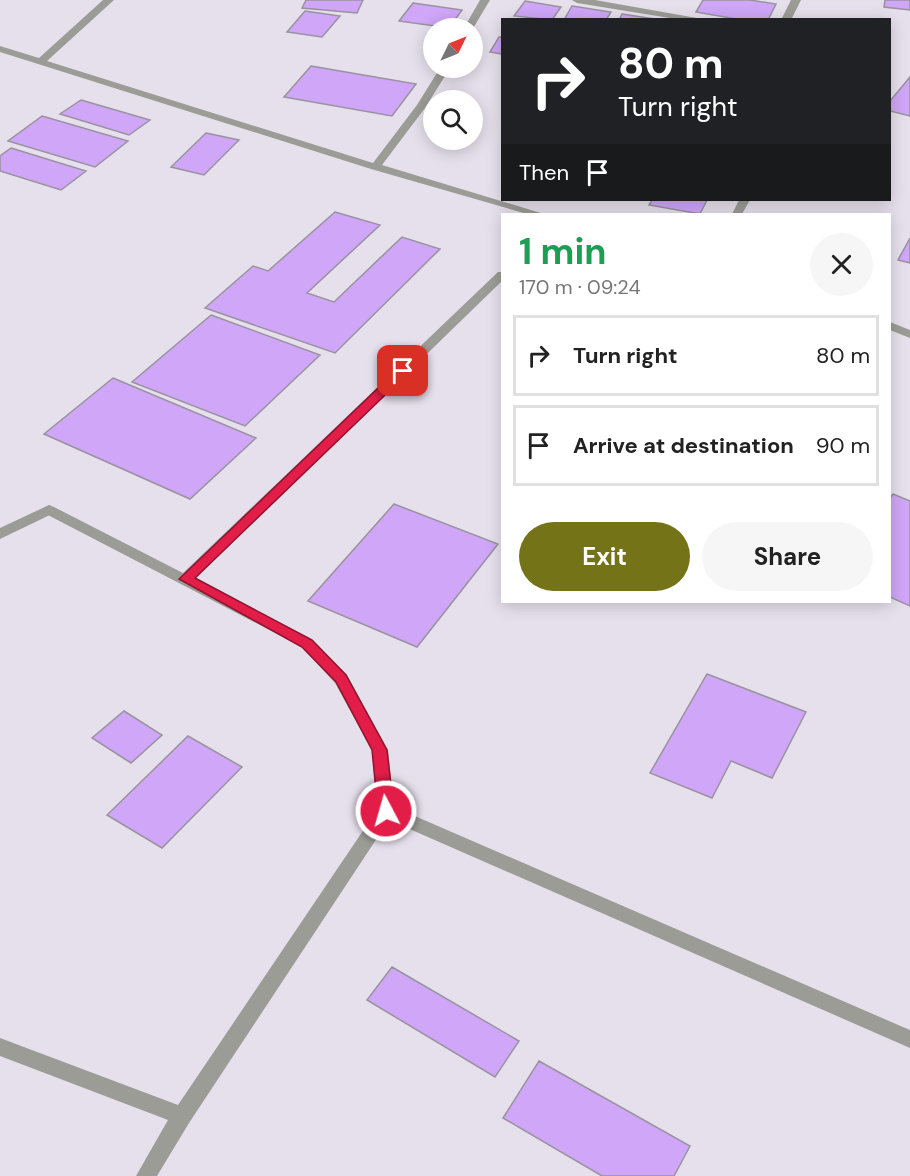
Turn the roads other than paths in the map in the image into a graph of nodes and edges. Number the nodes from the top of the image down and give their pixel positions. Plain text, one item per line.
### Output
1 (109, 0) edge
2 (484, 0) edge
3 (577, 0) edge
4 (796, 0) edge
5 (474, 18) edge
6 (690, 18) edge
7 (787, 18) edge
8 (0, 49) edge
9 (41, 61) junction
10 (439, 78) edge
11 (375, 167) junction
12 (535, 213) edge
13 (501, 276) edge
14 (891, 326) edge
15 (910, 334) edge
16 (0, 534) edge
17 (186, 579) junction
18 (386, 811) junction
19 (910, 1039) edge
20 (0, 1047) edge
21 (182, 1116) junction
22 (146, 1176) edge

1 - 9 street
2 - 5 street
3 - 6 street
4 - 7 street
8 - 9 street
9 - 11 street
10 - 11 street
11 - 12 street
13 - 17 street
14 - 15 street
16 - 17 street
17 - 18 street
18 - 19 street
18 - 21 street
20 - 21 street
21 - 22 street

